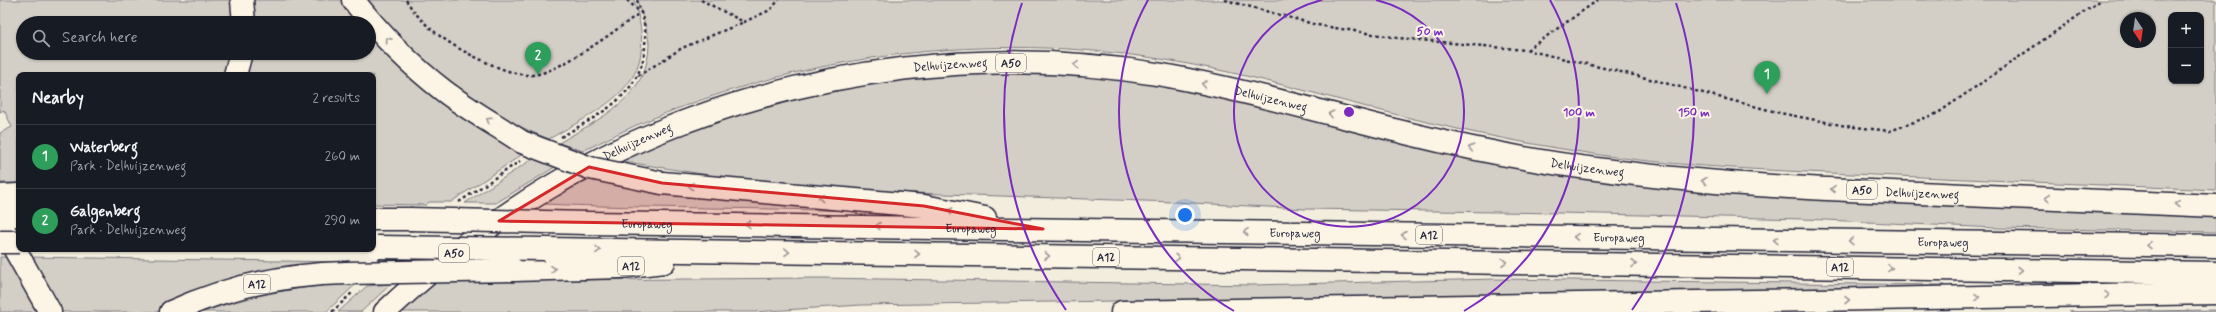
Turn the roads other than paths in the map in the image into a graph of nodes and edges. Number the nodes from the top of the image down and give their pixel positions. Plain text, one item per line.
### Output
1 (242, 0) edge
2 (353, 0) edge
3 (243, 16) edge
4 (367, 16) edge
5 (376, 26) edge
6 (239, 60) edge
7 (236, 72) edge
8 (16, 195) edge
9 (0, 196) edge
10 (2216, 206) edge
11 (0, 215) edge
12 (16, 215) edge
13 (376, 219) edge
14 (0, 223) edge
15 (1043, 230) junction
16 (0, 242) edge
17 (16, 242) edge
18 (2216, 246) edge
19 (376, 247) edge
20 (16, 251) edge
21 (16, 252) edge
22 (748, 252) junction
23 (2216, 273) edge
24 (2216, 293) edge
25 (50, 312) edge
26 (171, 312) edge
27 (385, 312) edge
28 (1122, 312) edge

1 - 3 highway
4 -> 2 highway, A12, bridge
15 -> 5 highway, A12, bridge
6 - 7 highway
8 - 9 highway
10 -> 27 highway, Delhuijzenweg / A50
11 - 12 highway
15 -> 13 highway, Europaweg / A12, bridge
14 - 20 highway
18 -> 15 highway, Europaweg / A12
16 - 17 highway, bridge
19 -> 22 highway, A12, bridge
21 - 25 highway
22 -> 23 highway, A12
26 -> 22 highway, A12, bridge
28 -> 24 highway

